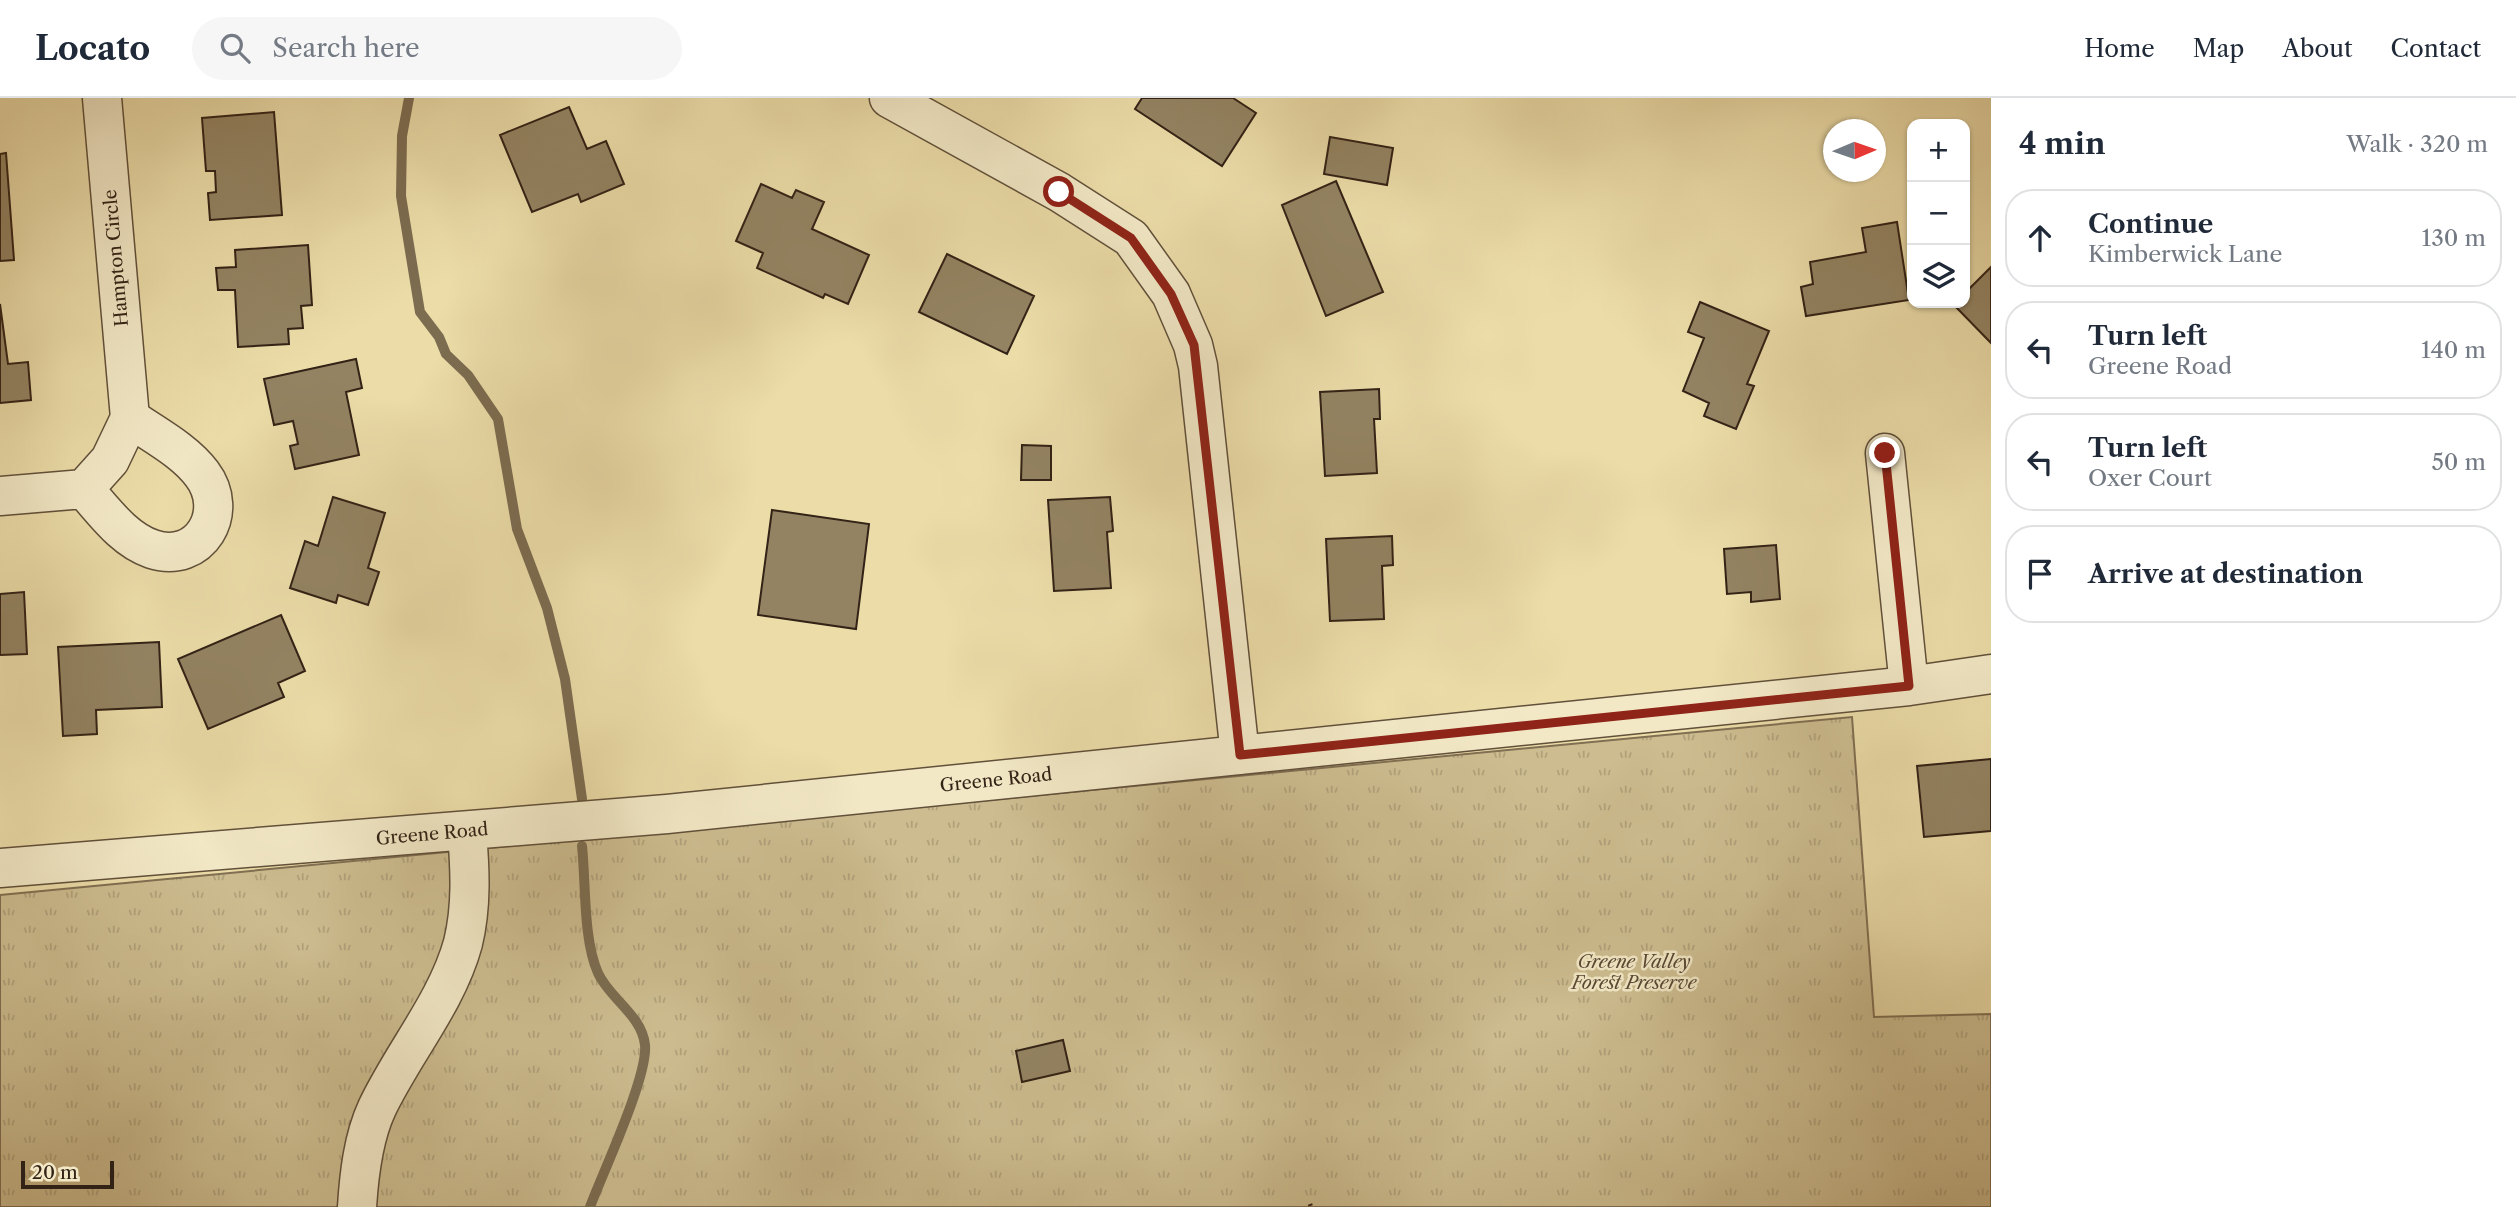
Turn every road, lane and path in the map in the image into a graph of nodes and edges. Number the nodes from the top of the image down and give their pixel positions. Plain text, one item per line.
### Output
1 (102, 98) edge
2 (889, 98) edge
3 (130, 418) junction
4 (1885, 453) dead end
5 (84, 489) junction
6 (0, 496) edge
7 (1991, 674) edge
8 (1909, 686) junction
9 (1240, 755) junction
10 (467, 832) junction
11 (0, 868) edge
12 (357, 1207) edge

1 - 3 street, Hampton Circle
2 - 9 street
3 - 5 street
3 - 5 street
4 - 8 street
5 - 6 street
7 - 8 street, Greene Road
8 - 9 street, Greene Road
9 - 10 street, Greene Road
10 - 11 street, Greene Road
10 - 12 street

